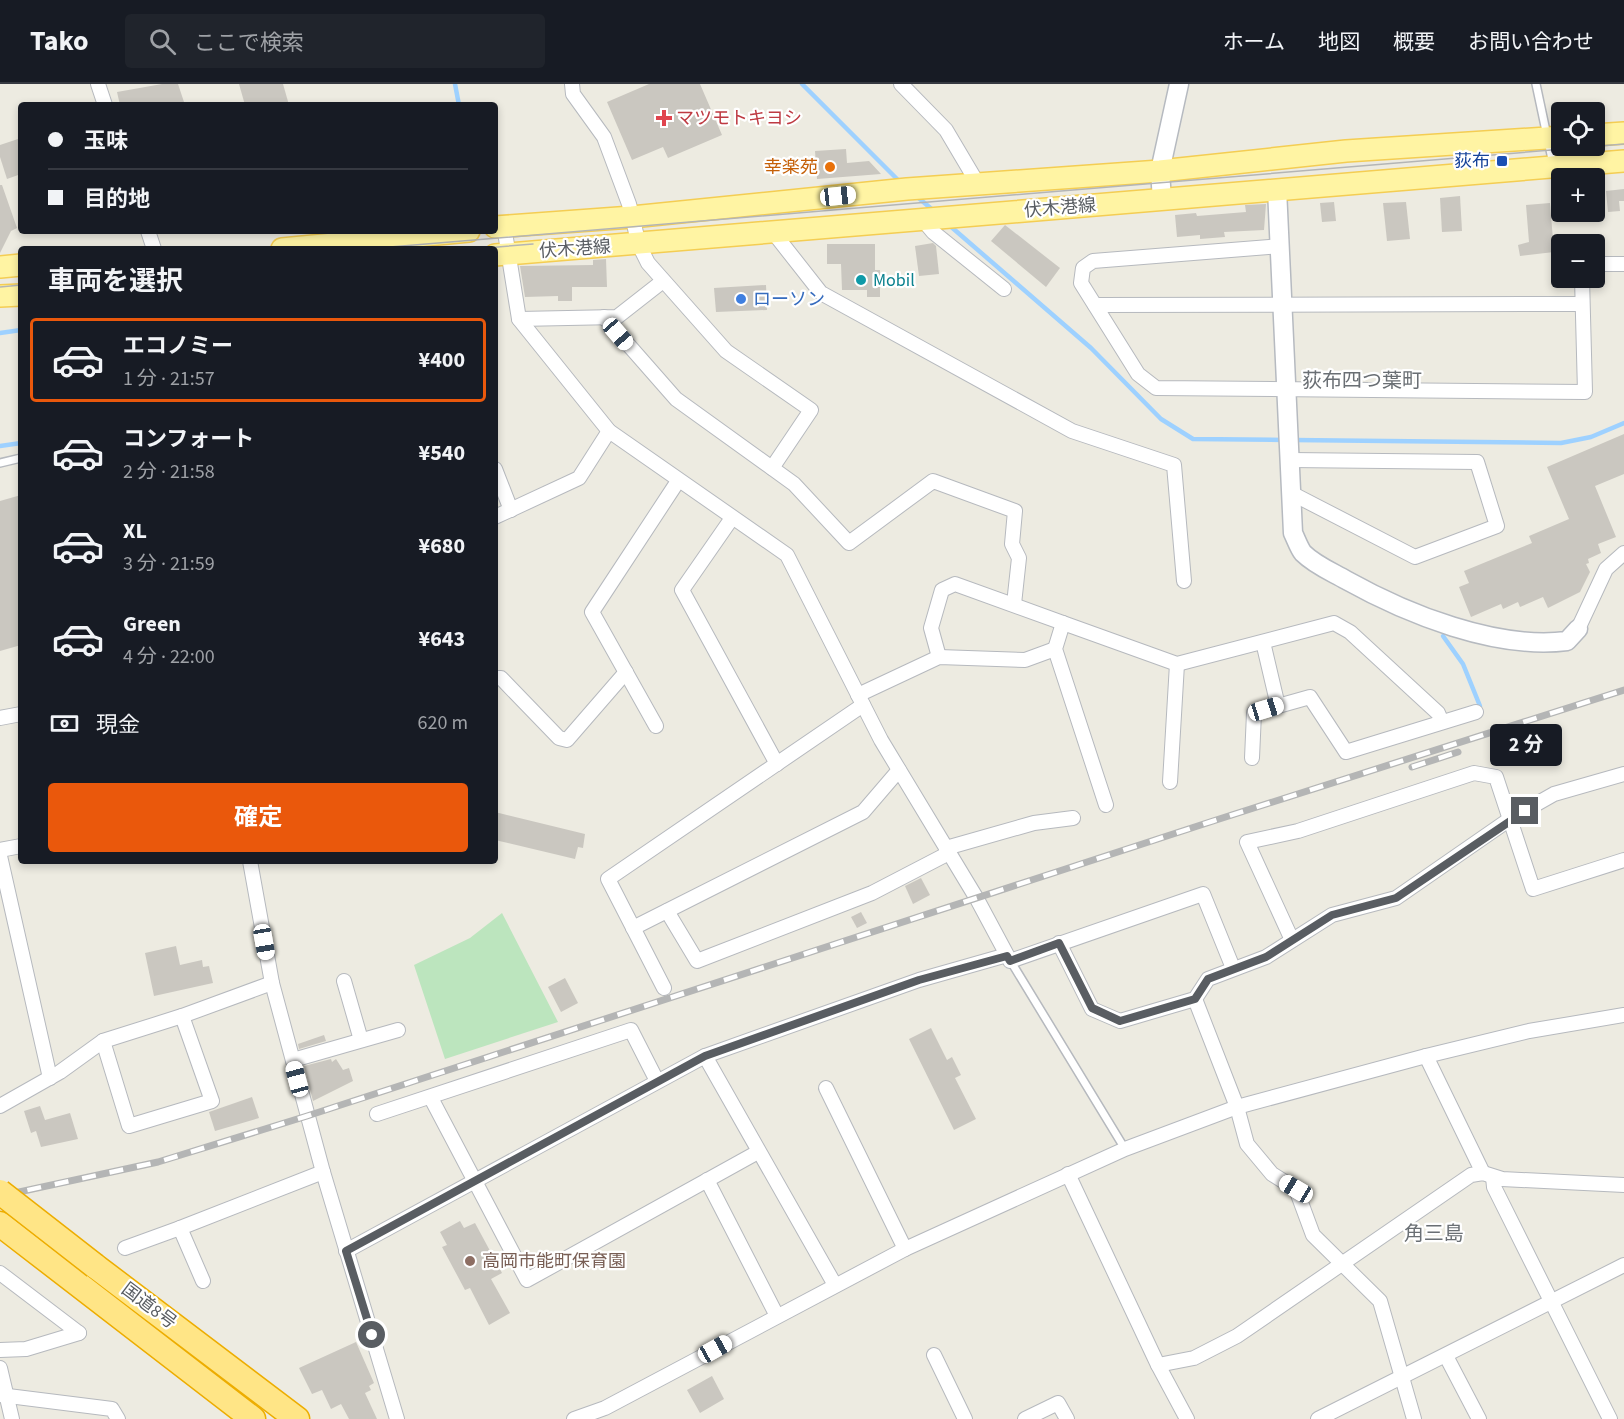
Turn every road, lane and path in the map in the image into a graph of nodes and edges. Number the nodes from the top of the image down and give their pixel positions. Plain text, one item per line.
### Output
1 (98, 84) edge
2 (572, 84) edge
3 (901, 84) edge
4 (1179, 84) edge
5 (1536, 84) edge
6 (104, 102) edge
7 (1551, 126) edge
8 (1624, 133) edge
9 (1605, 134) edge
10 (1551, 137) edge
11 (1554, 156) edge
12 (1624, 161) edge
13 (1553, 167) junction
14 (1160, 171) junction
15 (978, 184) junction
16 (1277, 189) junction
17 (1162, 200) junction
18 (632, 217) junction
19 (923, 220) junction
20 (500, 227) edge
21 (773, 232) junction
22 (438, 234) edge
23 (639, 244) junction
24 (313, 246) edge
25 (1281, 246) junction
26 (501, 254) edge
27 (1605, 264) edge
28 (1624, 264) edge
29 (18, 265) edge
30 (0, 267) edge
31 (663, 281) junction
32 (1582, 288) edge
33 (1004, 289) dead end
34 (18, 295) edge
35 (0, 296) edge
36 (1283, 303) junction
37 (1582, 304) junction
38 (1095, 305) junction
39 (604, 317) junction
40 (519, 319) junction
41 (1287, 390) junction
42 (609, 431) junction
43 (18, 459) edge
44 (1290, 460) junction
45 (0, 463) edge
46 (772, 468) junction
47 (498, 476) edge
48 (678, 481) junction
49 (1290, 493) junction
50 (512, 510) junction
51 (498, 516) edge
52 (732, 518) junction
53 (1624, 553) edge
54 (1184, 581) dead end
55 (1014, 604) junction
56 (1063, 623) junction
57 (1578, 629) joint
58 (1263, 642) junction
59 (1055, 649) junction
60 (939, 657) junction
61 (1177, 664) junction
62 (626, 672) junction
63 (498, 678) edge
64 (861, 700) junction
65 (1278, 706) junction
66 (1476, 712) dead end
67 (18, 715) edge
68 (0, 718) edge
69 (1442, 722) junction
70 (656, 726) dead end
71 (1252, 758) dead end
72 (777, 764) junction
73 (899, 770) junction
74 (1624, 774) edge
75 (1170, 782) dead end
76 (1106, 805) dead end
77 (1072, 818) dead end
78 (1510, 819) junction
79 (18, 847) edge
80 (0, 850) edge
81 (947, 850) junction
82 (0, 856) edge
83 (1624, 860) edge
84 (251, 864) edge
85 (668, 911) junction
86 (633, 928) junction
87 (1292, 940) junction
88 (1059, 943) junction
89 (1009, 958) junction
90 (1233, 968) junction
91 (344, 981) dead end
92 (272, 983) junction
93 (664, 988) dead end
94 (1195, 999) junction
95 (1624, 1015) edge
96 (182, 1016) junction
97 (398, 1030) dead end
98 (361, 1040) junction
99 (103, 1041) junction
100 (705, 1056) junction
101 (1426, 1056) junction
102 (293, 1060) junction
103 (50, 1078) junction
104 (657, 1081) junction
105 (826, 1088) dead end
106 (430, 1098) junction
107 (0, 1106) edge
108 (1237, 1107) junction
109 (377, 1114) dead end
110 (1125, 1149) junction
111 (758, 1152) junction
112 (323, 1172) junction
113 (1068, 1174) junction
114 (1488, 1175) junction
115 (474, 1180) junction
116 (707, 1180) junction
117 (1624, 1185) edge
118 (0, 1192) edge
119 (0, 1224) edge
120 (180, 1228) junction
121 (125, 1248) dead end
122 (904, 1248) junction
123 (346, 1251) junction
124 (1341, 1265) junction
125 (1624, 1265) edge
126 (0, 1273) edge
127 (203, 1281) dead end
128 (836, 1285) junction
129 (1551, 1302) junction
130 (777, 1316) junction
131 (0, 1350) edge
132 (934, 1355) dead end
133 (1446, 1356) junction
134 (1158, 1365) junction
135 (0, 1368) edge
136 (1402, 1377) junction
137 (2, 1396) edge
138 (607, 1416) edge
139 (12, 1419) edge
140 (118, 1419) edge
141 (253, 1419) edge
142 (297, 1419) edge
143 (397, 1419) edge
144 (574, 1419) edge
145 (965, 1419) edge
146 (1026, 1419) edge
147 (1066, 1419) edge
148 (1187, 1419) edge
149 (1318, 1419) edge
150 (1414, 1419) edge
151 (1479, 1419) edge
152 (1610, 1419) edge

1 - 6 street
2 - 18 street
3 - 15 street
4 - 14 street
5 - 7 lane
8 - 9 main road
10 - 14 main road, 伏木港線
11 - 13 lane
12 - 13 main road, 伏木港線
13 - 16 main road, 伏木港線
14 - 15 main road, 伏木港線
14 - 17 street
15 - 18 main road, 伏木港線
16 - 17 main road, 伏木港線
16 - 25 street
17 - 19 main road, 伏木港線
18 - 20 main road, 伏木港線
18 - 23 street
19 - 21 main road, 伏木港線
19 - 33 street
20 - 26 street
21 - 23 main road, 伏木港線
21 - 54 street
22 - 24 main road
23 - 26 main road, 伏木港線
23 - 31 street
25 - 36 street
25 - 38 street
26 - 40 street
27 - 28 street
29 - 30 main road
31 - 39 street
31 - 46 street
32 - 37 street
34 - 35 main road
36 - 37 street
36 - 38 street
36 - 41 street
37 - 41 street
38 - 41 street
39 - 40 street
39 - 46 street
40 - 42 street
41 - 44 street
42 - 48 street
42 - 50 street
43 - 45 lane
44 - 49 street
44 - 49 street
46 - 55 street
47 - 50 street
48 - 52 street
48 - 62 street
49 - 57 street
50 - 51 street
52 - 64 street
52 - 72 street
53 - 57 street
55 - 56 street
55 - 60 street
56 - 59 street
56 - 61 street
58 - 61 street
58 - 65 street
58 - 69 street
59 - 60 street
59 - 76 street
60 - 64 street
61 - 75 street
62 - 63 street
62 - 70 street
64 - 72 street
64 - 73 street
65 - 69 street
65 - 71 street
66 - 69 street
67 - 68 street
72 - 86 street
73 - 81 street
73 - 85 street
74 - 78 street
77 - 81 street
78 - 83 street
78 - 87 street
78 - 87 street
79 - 80 street
81 - 85 street
81 - 89 street
82 - 103 street
84 - 92 street
85 - 86 street
86 - 93 street
87 - 90 street
88 - 89 street
88 - 90 street
88 - 94 street
89 - 100 street
89 - 110 lane
90 - 94 street
91 - 98 street
92 - 96 street
92 - 102 street
94 - 108 street
95 - 101 street
96 - 99 street
96 - 99 street
97 - 98 street
98 - 102 street
99 - 103 street
100 - 104 street
100 - 111 street
101 - 108 street
101 - 114 street
102 - 112 street
103 - 107 street
104 - 106 street
104 - 115 street
105 - 122 street
106 - 109 street
106 - 115 street
108 - 110 street
108 - 124 street
110 - 113 street
111 - 116 street
111 - 128 street
112 - 120 street
112 - 123 street
113 - 122 street
113 - 134 street
114 - 117 street
114 - 124 street
114 - 129 street
115 - 116 street
115 - 123 street
116 - 130 street
118 - 142 highway, 国道8号, bridge
119 - 141 highway, 国道8号
120 - 121 street
120 - 127 street
122 - 128 street
123 - 143 street
124 - 134 street
124 - 136 street
125 - 129 street
126 - 131 street
128 - 130 street
129 - 133 street
129 - 152 street
130 - 138 street
132 - 145 street
133 - 136 street
133 - 151 street
134 - 148 street
135 - 137 street
136 - 149 street
136 - 150 street
137 - 139 street
137 - 140 street
138 - 144 street
146 - 147 street

